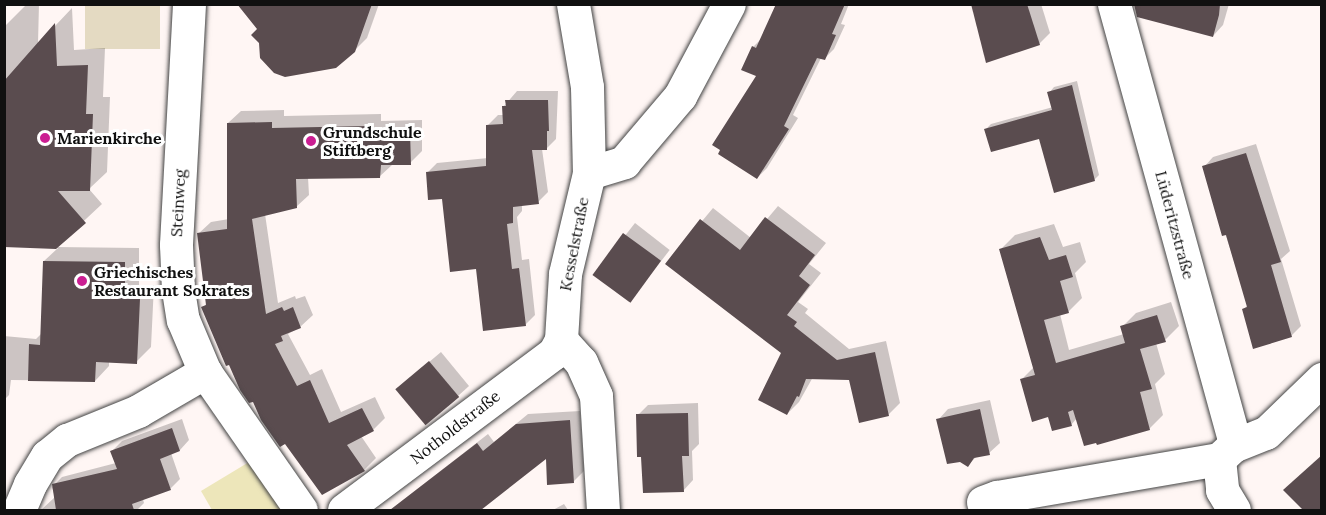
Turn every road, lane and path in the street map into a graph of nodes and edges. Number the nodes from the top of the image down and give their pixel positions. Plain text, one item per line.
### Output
1 (189, 4) edge
2 (573, 4) edge
3 (729, 4) edge
4 (1114, 4) edge
5 (589, 173) junction
6 (561, 340) junction
7 (196, 378) junction
8 (1322, 379) edge
9 (1226, 453) junction
10 (983, 502) dead end
11 (19, 510) edge
12 (302, 510) edge
13 (344, 510) edge
14 (603, 510) edge
15 (1233, 510) edge

1 - 7 street, Steinweg
2 - 5 street, Kesselstraße
3 - 5 street
4 - 9 street, Lüderitzstraße
5 - 6 street, Kesselstraße
6 - 13 street, Notholdstraße
6 - 14 street
7 - 11 street
7 - 12 street, Steinweg
8 - 9 street
9 - 10 street
9 - 15 street, Lüderitzstraße

